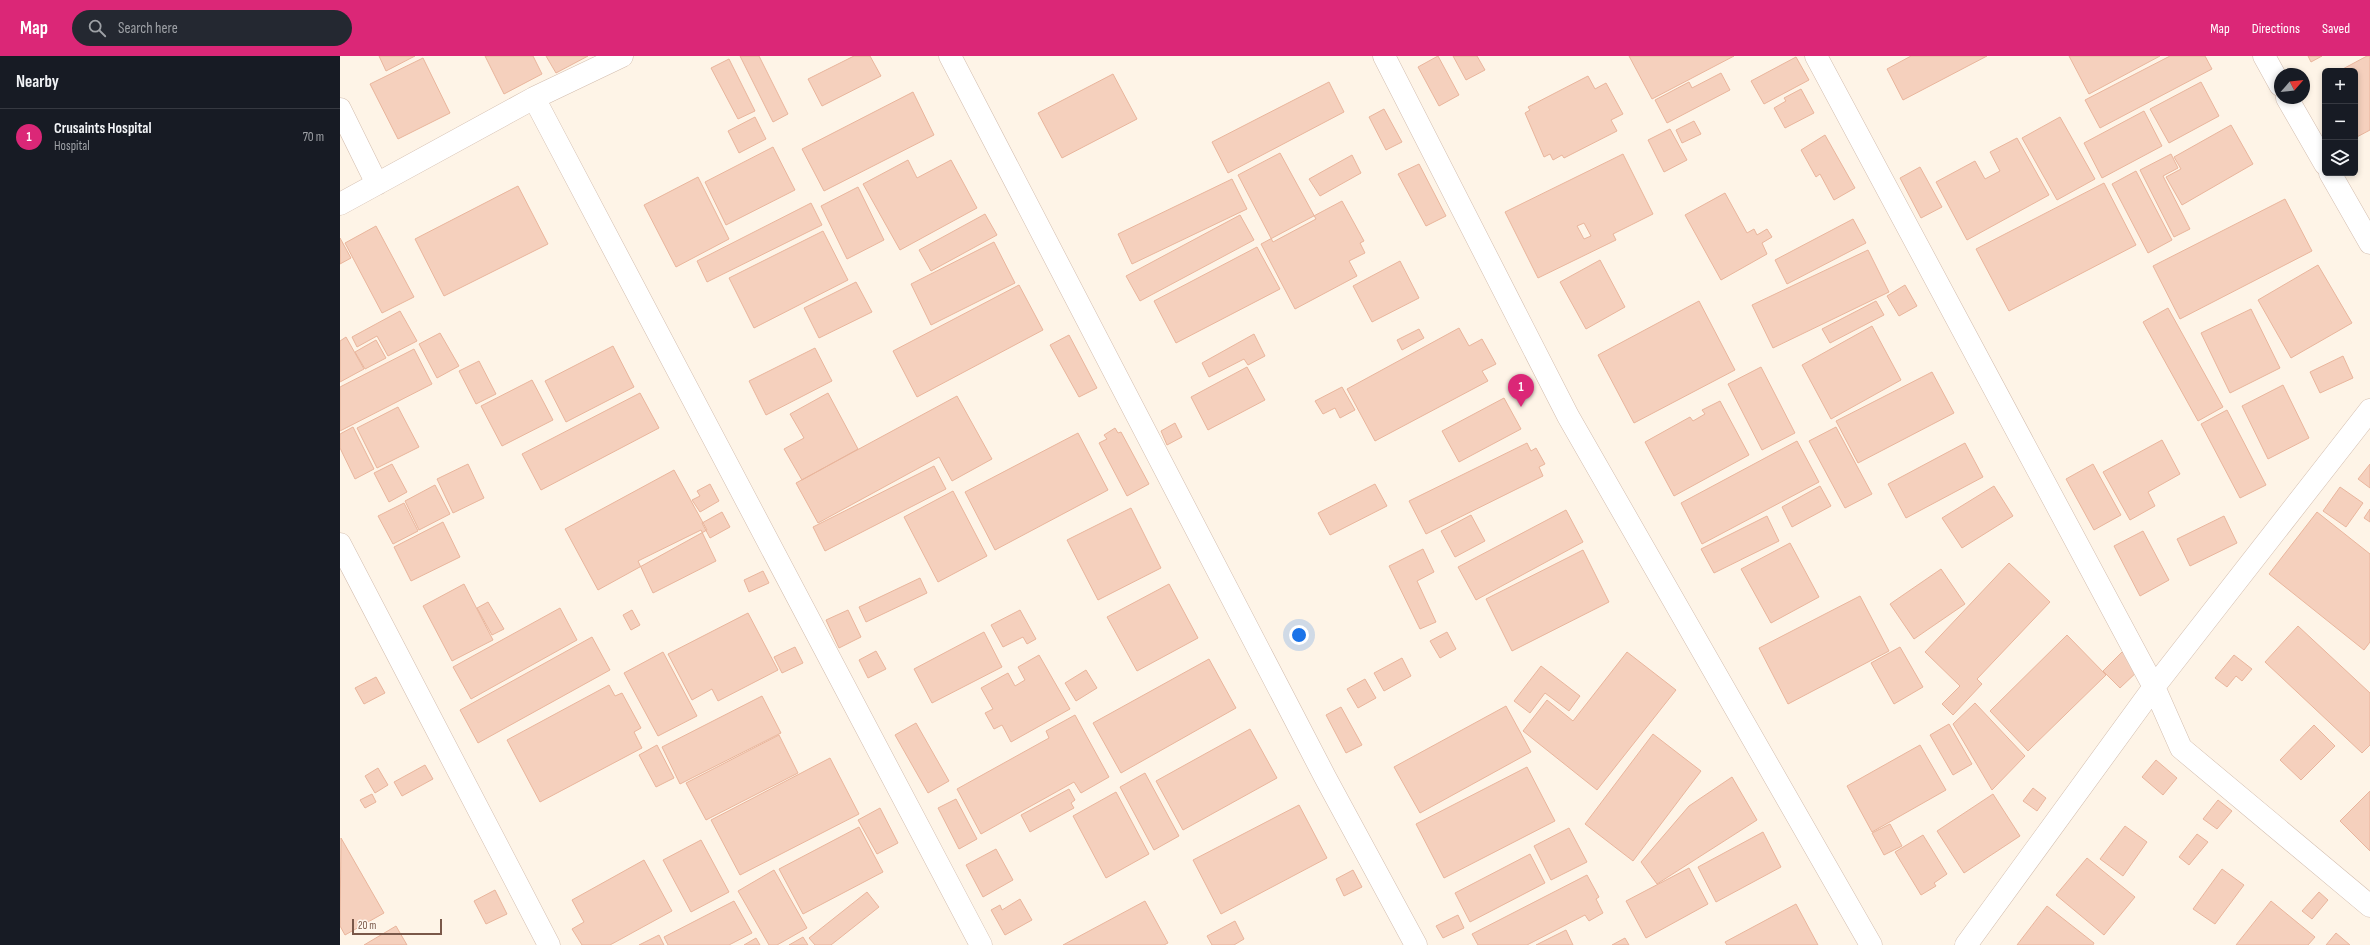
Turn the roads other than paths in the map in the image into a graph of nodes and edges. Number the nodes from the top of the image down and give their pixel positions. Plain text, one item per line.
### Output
1 (622, 56) edge
2 (950, 56) edge
3 (1384, 56) edge
4 (1816, 56) edge
5 (2264, 56) edge
6 (2274, 74) edge
7 (534, 98) junction
8 (2290, 104) edge
9 (340, 109) edge
10 (2322, 159) edge
11 (2332, 176) edge
12 (377, 184) junction
13 (340, 204) edge
14 (2370, 243) edge
15 (2369, 413) edge
16 (340, 544) edge
17 (2154, 687) junction
18 (2370, 906) edge
19 (548, 945) edge
20 (981, 945) edge
21 (1416, 945) edge
22 (1871, 945) edge
23 (1966, 945) edge

1 - 7 street
2 - 21 street
3 - 22 street
4 - 17 street
5 - 6 street
7 - 12 street
7 - 20 street
8 - 10 street
9 - 12 street
11 - 14 street
12 - 13 street
15 - 17 street
16 - 19 street
17 - 18 street
17 - 23 street

